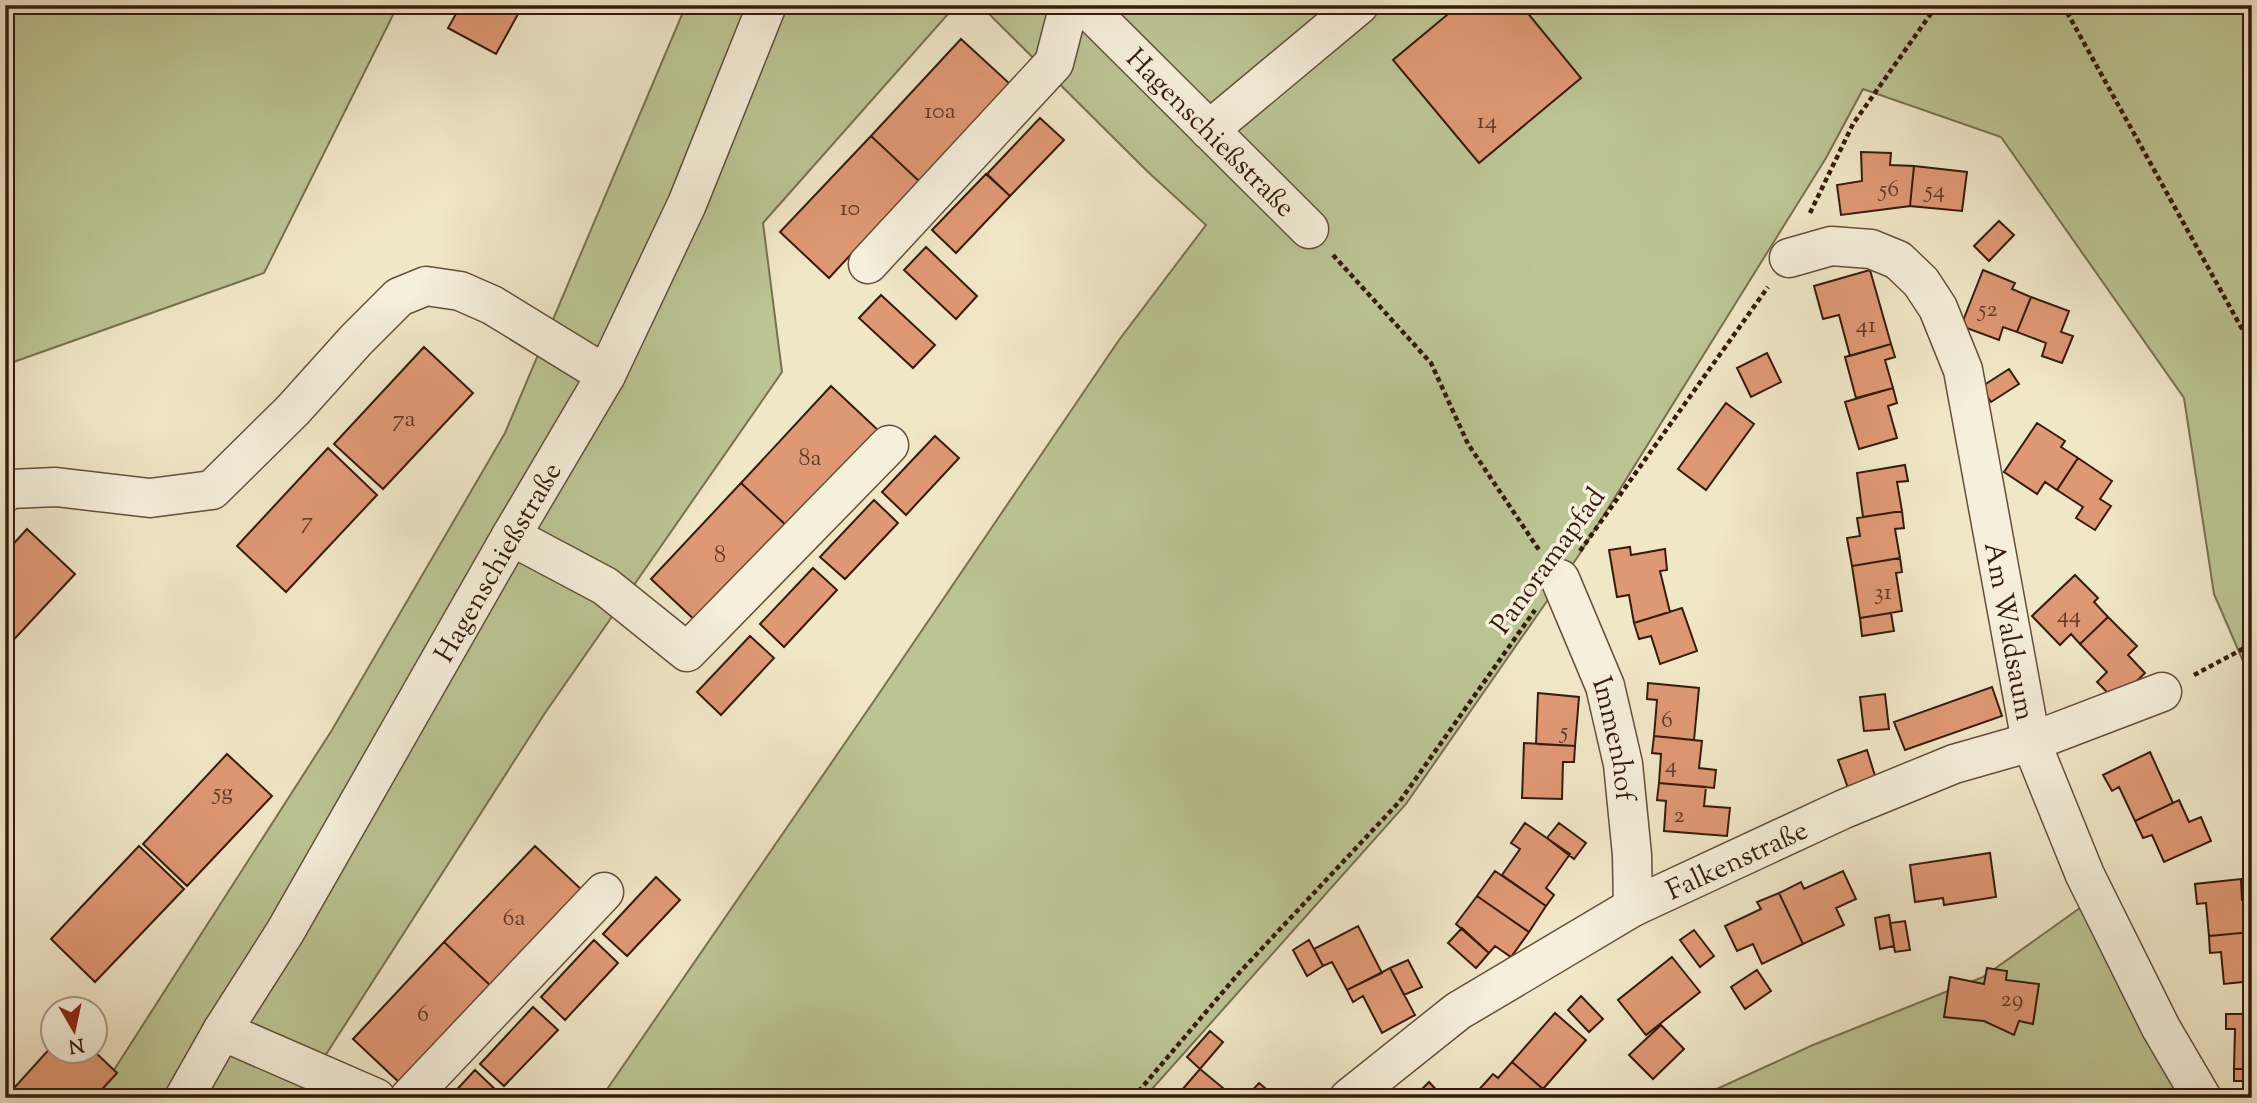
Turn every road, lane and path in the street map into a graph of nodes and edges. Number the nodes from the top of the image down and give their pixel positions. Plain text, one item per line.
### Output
1 (767, 5) edge
2 (1069, 5) edge
3 (1084, 5) edge
4 (1359, 5) edge
5 (1937, 5) edge
6 (2063, 5) edge
7 (1209, 130) junction
8 (1309, 229) joint
9 (1788, 258) junction
10 (868, 264) dead end
11 (2252, 347) edge
12 (606, 375) junction
13 (890, 444) dead end
14 (5, 492) edge
15 (511, 536) junction
16 (1560, 579) junction
17 (2252, 644) edge
18 (2162, 692) joint
19 (2031, 742) junction
20 (604, 892) dead end
21 (1633, 908) junction
22 (222, 1031) junction
23 (184, 1098) edge
24 (376, 1098) edge
25 (409, 1098) edge
26 (1133, 1098) edge
27 (1349, 1098) edge
28 (2202, 1098) edge

1 - 12 street, Hagenschießstraße
2 - 10 street
3 - 7 street, Hagenschießstraße
4 - 7 street
5 - 9 path, Panoramapfad
6 - 11 path
7 - 8 street, Hagenschießstraße
8 - 16 path
9 - 16 path, Panoramapfad
9 - 19 street, Am Waldsaum
12 - 14 street
12 - 15 street, Hagenschießstraße
13 - 15 street
15 - 22 street, Hagenschießstraße
16 - 21 street, Immenhof
16 - 26 path, Panoramapfad
17 - 18 path
18 - 19 street, Falkenstraße
19 - 21 street, Falkenstraße
19 - 28 street, Am Waldsaum
20 - 25 street
21 - 27 street, Falkenstraße
22 - 23 street, Hagenschießstraße
22 - 24 street

